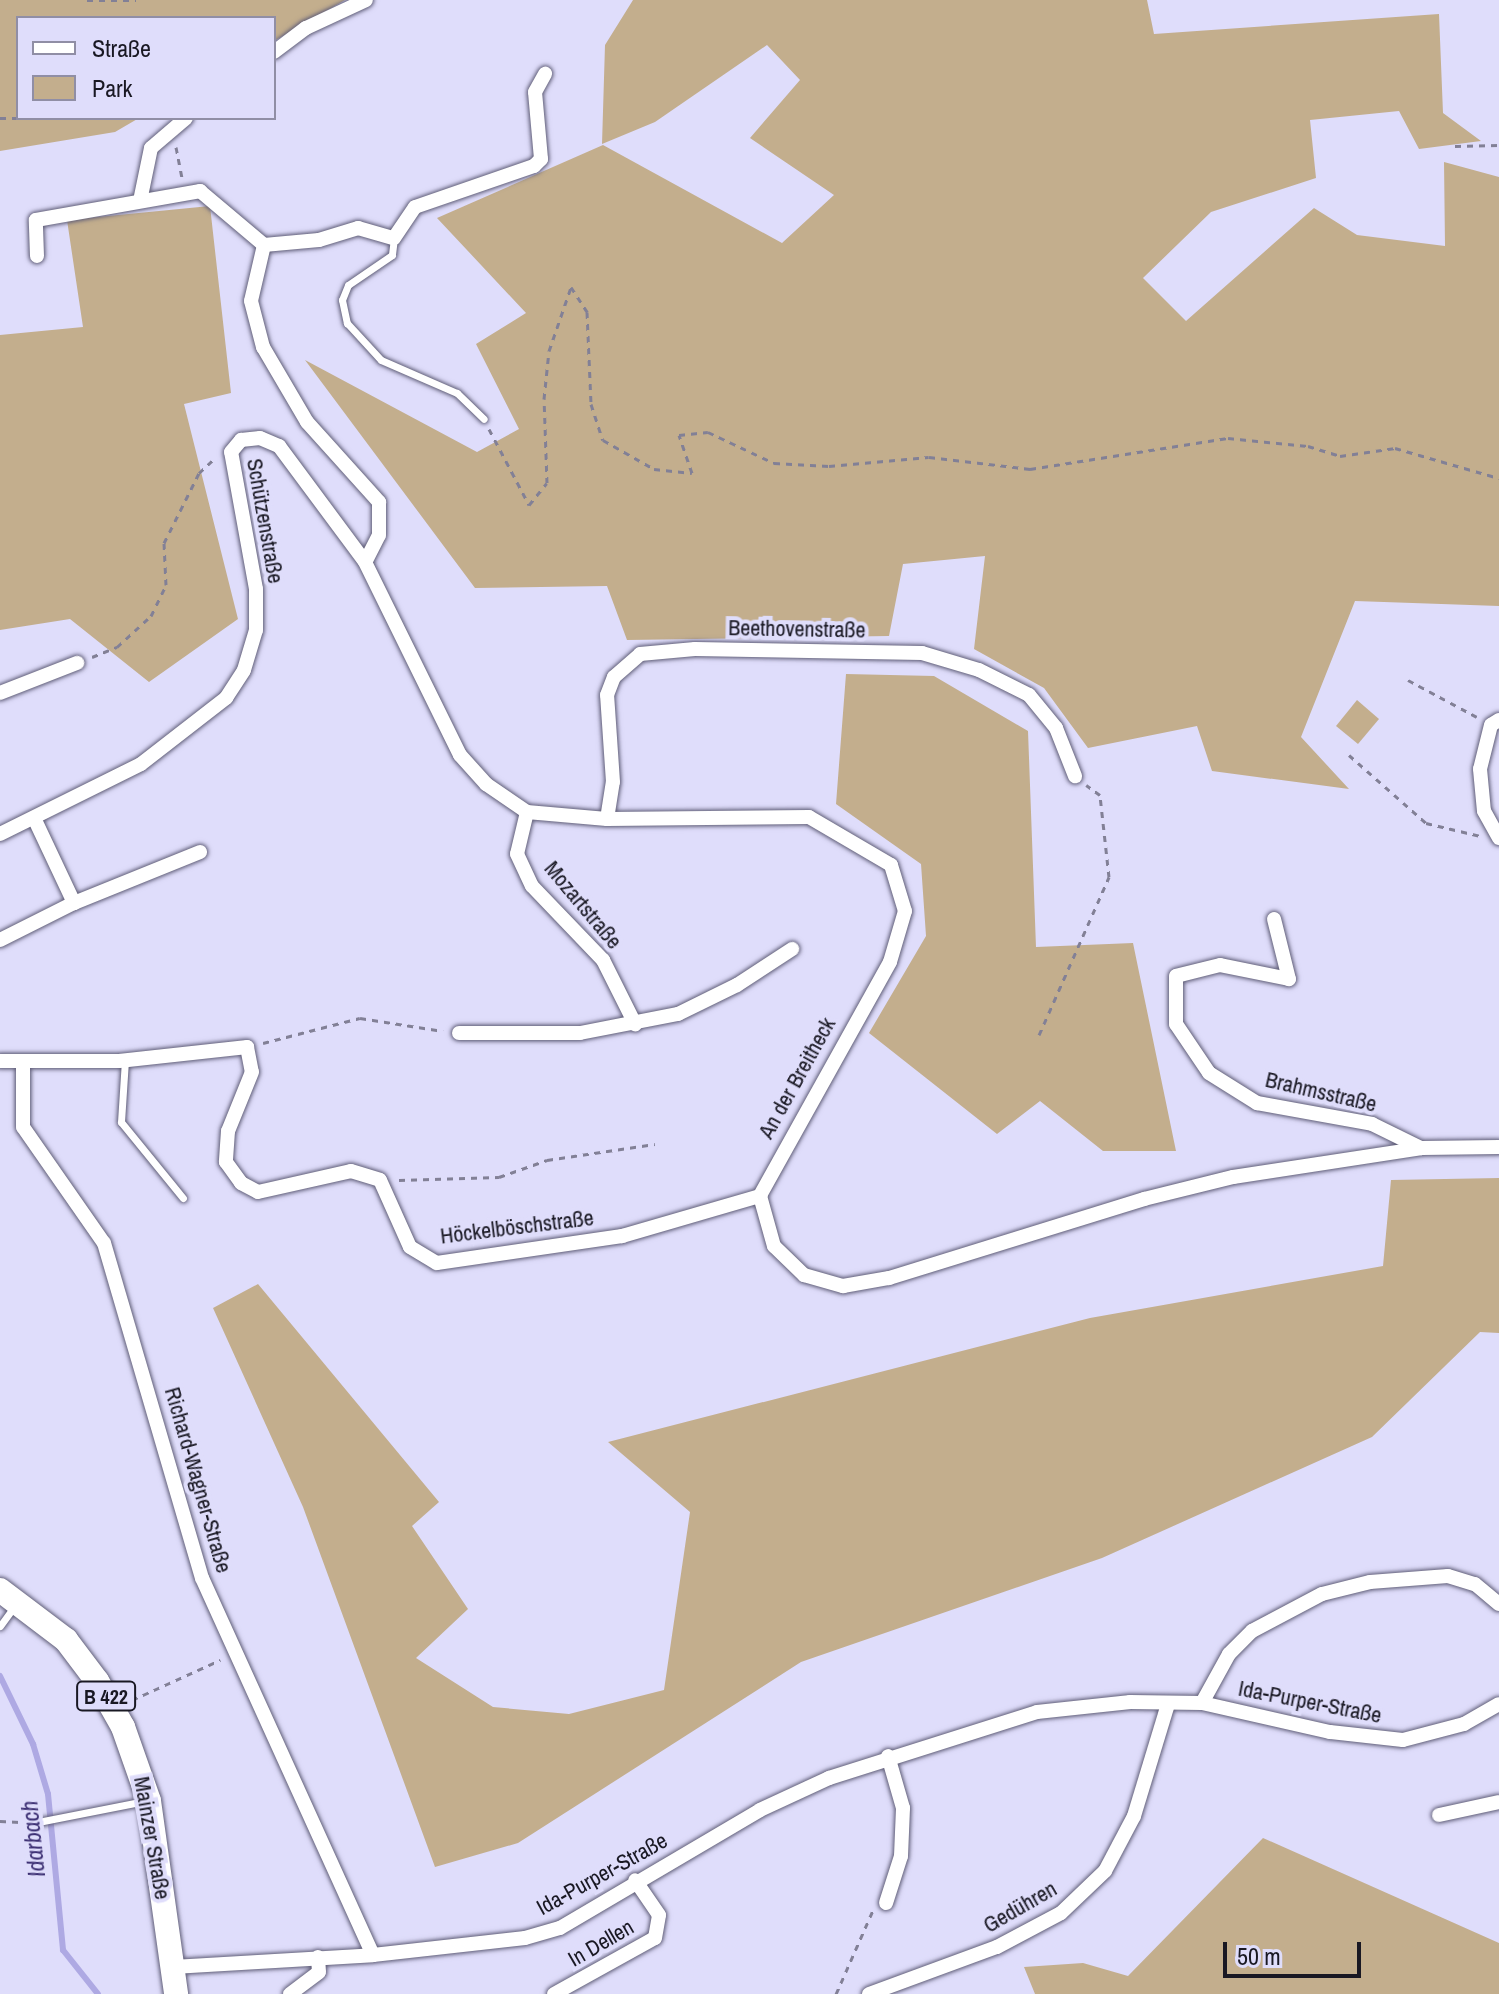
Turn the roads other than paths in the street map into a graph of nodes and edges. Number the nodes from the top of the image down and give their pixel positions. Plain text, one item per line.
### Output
1 (366, 0) edge
2 (276, 50) edge
3 (545, 74) dead end
4 (183, 120) edge
5 (140, 201) junction
6 (394, 238) junction
7 (264, 245) junction
8 (37, 256) dead end
9 (484, 419) road end
10 (365, 562) junction
11 (77, 663) road end
12 (0, 693) edge
13 (1495, 722) edge
14 (1075, 776) road end
15 (527, 812) junction
16 (607, 819) junction
17 (35, 820) junction
18 (0, 834) edge
19 (1492, 838) edge
20 (200, 852) dead end
21 (74, 903) junction
22 (1274, 919) dead end
23 (0, 940) edge
24 (792, 949) dead end
25 (635, 1024) junction
26 (459, 1033) road end
27 (125, 1060) junction
28 (0, 1061) edge
29 (23, 1062) junction
30 (1499, 1147) edge
31 (1422, 1148) junction
32 (760, 1196) junction
33 (183, 1198) dead end
34 (9, 1595) edge
35 (1499, 1604) edge
36 (0, 1626) edge
37 (1202, 1703) junction
38 (1168, 1704) junction
39 (1499, 1704) edge
40 (888, 1756) junction
41 (149, 1801) junction
42 (1499, 1802) edge
43 (1439, 1815) dead end
44 (33, 1823) road end
45 (635, 1880) junction
46 (886, 1903) road end
47 (373, 1955) junction
48 (318, 1957) junction
49 (173, 1967) junction
50 (176, 1994) edge
51 (290, 1994) edge
52 (554, 1994) edge
53 (869, 1994) edge

1 - 2 street
3 - 6 street
4 - 5 street
5 - 7 street
5 - 8 street
6 - 7 street
6 - 9 lane
7 - 10 street
10 - 15 street, An der Breitheck
10 - 17 street, Schützenstraße
11 - 12 street
13 - 19 street
14 - 16 street, Beethovenstraße
15 - 16 street, An der Breitheck
15 - 25 street, Mozartstraße
16 - 32 street, An der Breitheck
17 - 18 street, Schützenstraße
17 - 21 street
20 - 21 street
21 - 23 street
22 - 31 street, Brahmsstraße
24 - 25 street
25 - 26 street
27 - 29 street
27 - 32 street, Höckelböschstraße
27 - 33 lane
28 - 29 street
29 - 47 street, Richard-Wagner-Straße
30 - 31 street
31 - 32 street
34 - 36 lane
34 - 41 main road, Mainzer Straße / B 422
35 - 37 street, Ida-Purper-Straße
37 - 38 street, Ida-Purper-Straße
37 - 39 street, Ida-Purper-Straße
38 - 40 street, Ida-Purper-Straße
38 - 53 street, Gedühren
40 - 45 street, Ida-Purper-Straße
40 - 46 street
41 - 44 lane
41 - 49 main road, Mainzer Straße / B 422
42 - 43 street
45 - 47 street, Ida-Purper-Straße
45 - 52 street, In Dellen
47 - 48 street, Ida-Purper-Straße
48 - 49 street, Ida-Purper-Straße
48 - 51 street
49 - 50 main road, Mainzer Straße / B 422

